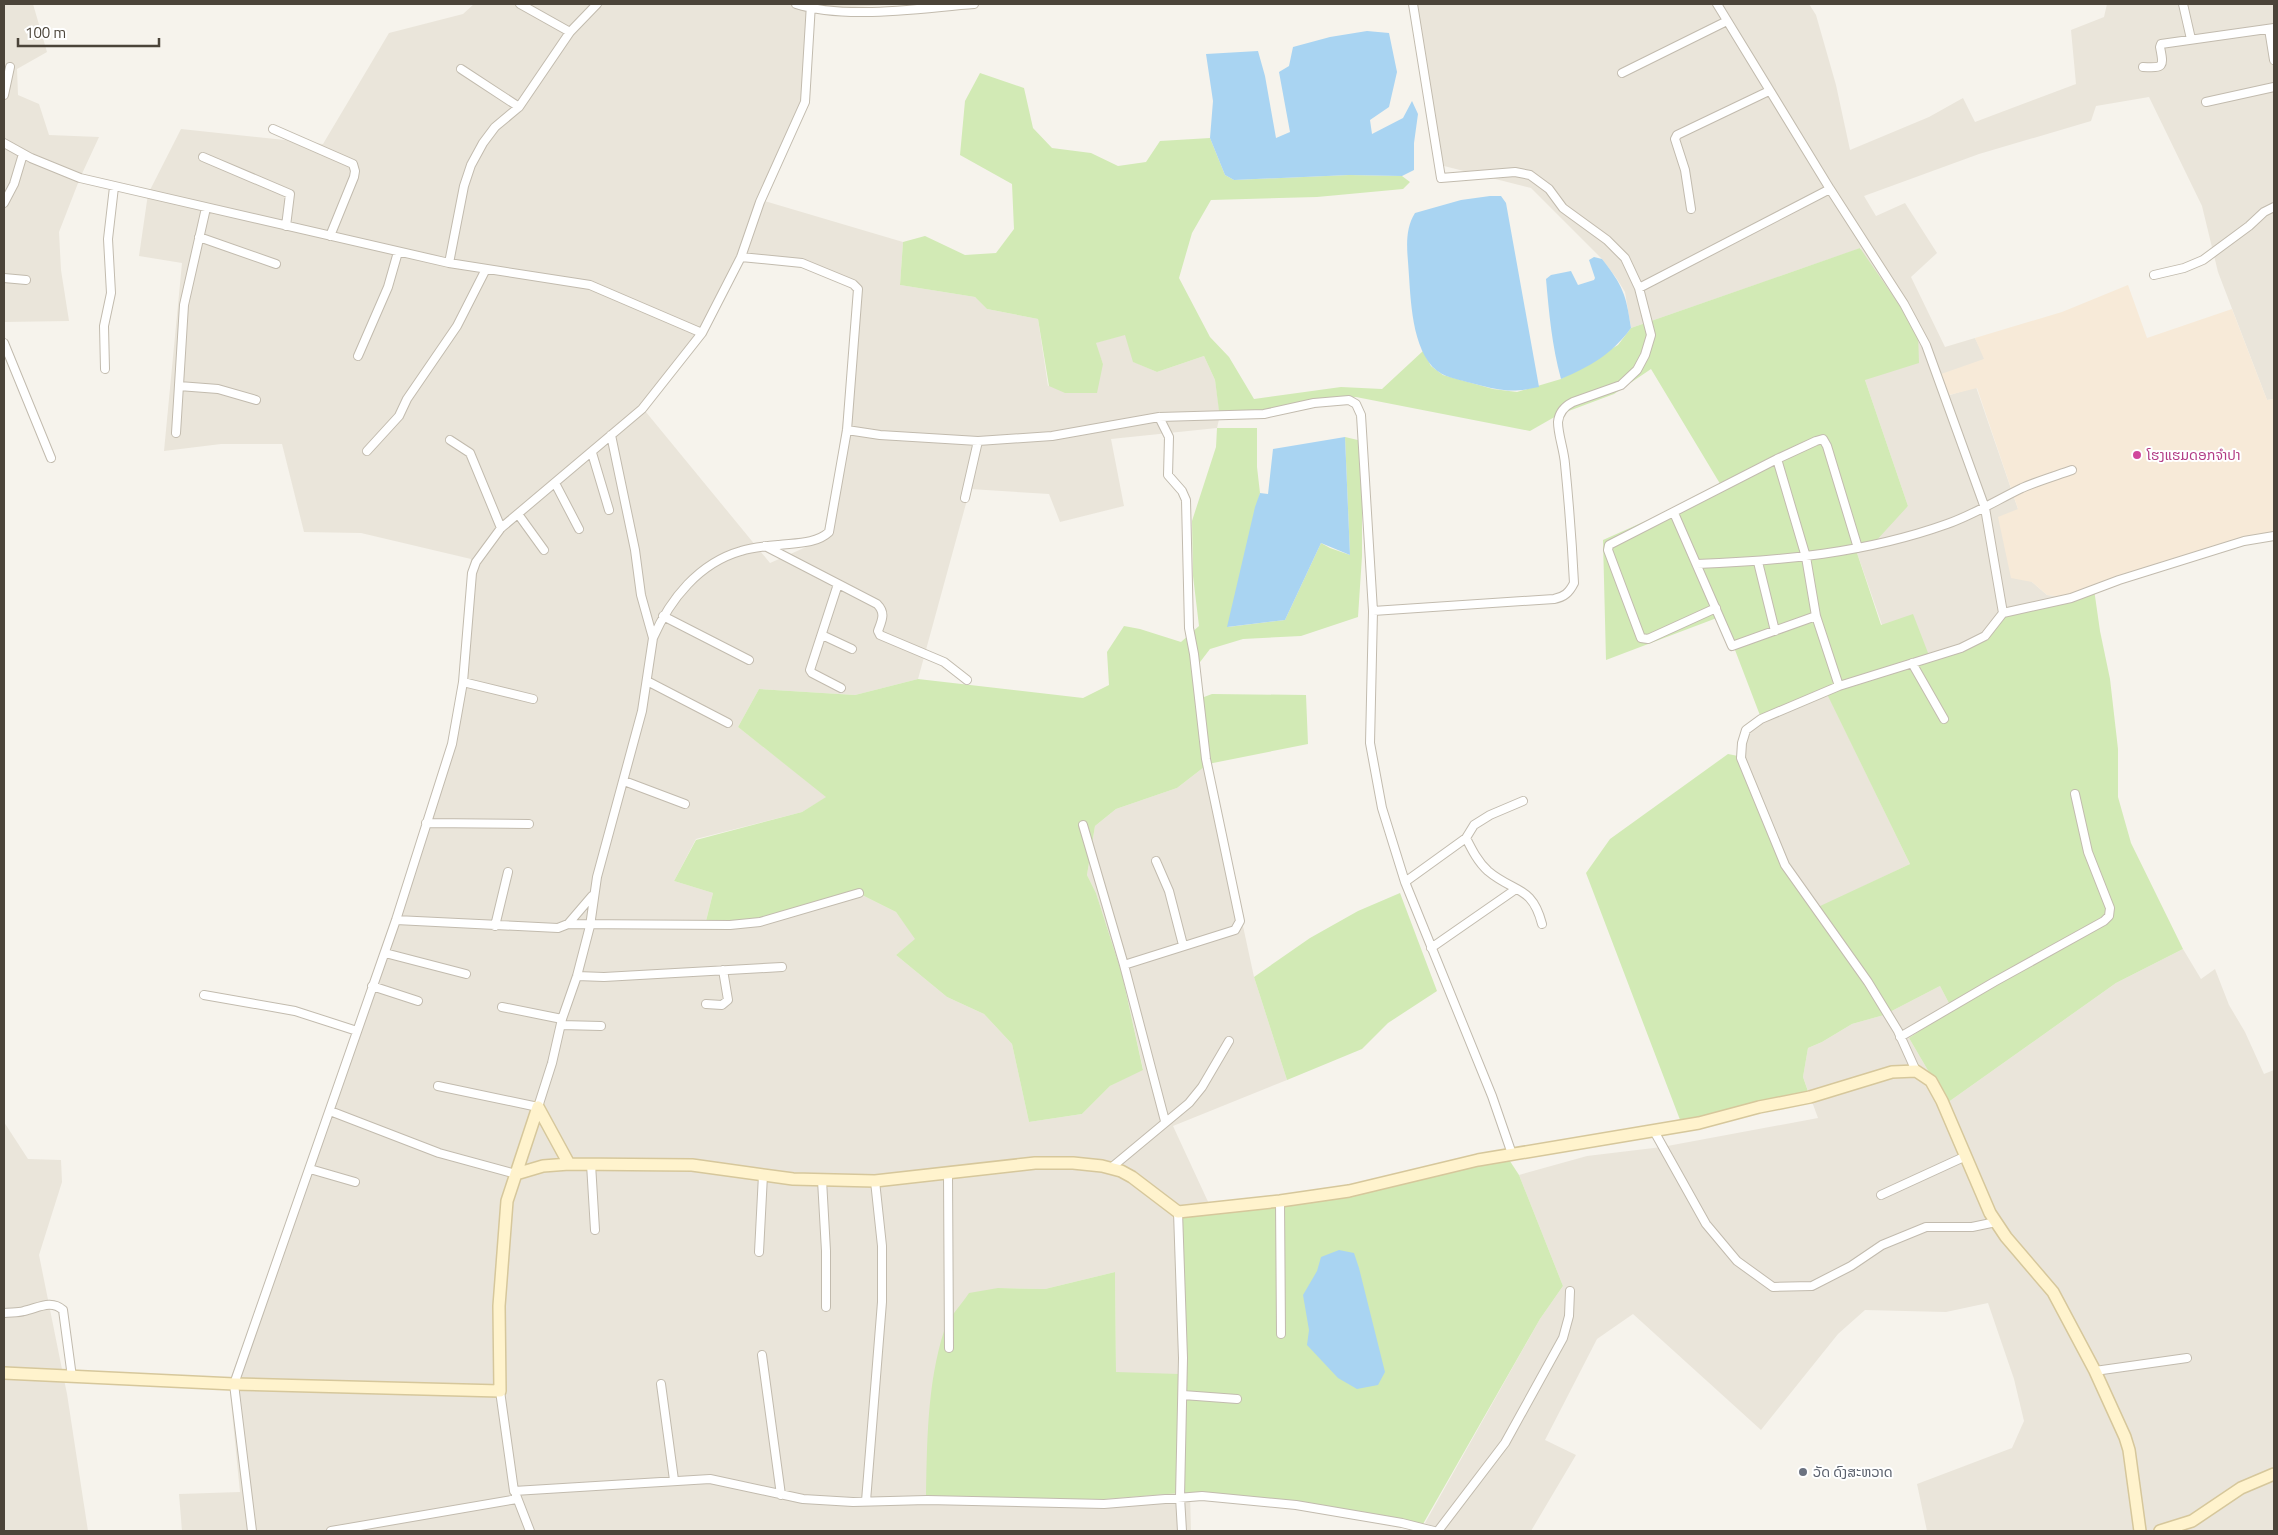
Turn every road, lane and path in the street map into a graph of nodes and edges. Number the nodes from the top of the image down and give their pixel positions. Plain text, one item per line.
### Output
1 (520, 4) edge
2 (597, 4) edge
3 (796, 4) edge
4 (974, 4) edge
5 (1413, 4) edge
6 (1717, 4) edge
7 (2183, 4) edge
8 (812, 6) edge
9 (1727, 21) junction
10 (2272, 28) edge
11 (570, 32) junction
12 (2191, 39) junction
13 (2274, 60) edge
14 (10, 67) dead end
15 (2143, 67) dead end
16 (461, 69) dead end
17 (1622, 73) dead end
18 (2274, 86) edge
19 (1769, 91) junction
20 (4, 95) edge
21 (2206, 102) dead end
22 (519, 107) junction
23 (273, 129) dead end
24 (4, 143) edge
25 (23, 154) junction
26 (202, 157) dead end
27 (114, 186) junction
28 (1830, 189) junction
29 (4, 203) edge
30 (2274, 207) edge
31 (206, 208) junction
32 (1692, 208) dead end
33 (286, 226) junction
34 (330, 236) junction
35 (200, 238) junction
36 (398, 252) junction
37 (741, 257) junction
38 (449, 263) junction
39 (276, 264) dead end
40 (486, 269) junction
41 (2154, 275) dead end
42 (4, 278) edge
43 (26, 280) dead end
44 (1639, 288) junction
45 (702, 333) junction
46 (4, 343) edge
47 (358, 356) dead end
48 (105, 369) dead end
49 (179, 386) junction
50 (256, 400) dead end
51 (1159, 417) junction
52 (847, 430) junction
53 (176, 433) dead end
54 (611, 435) junction
55 (450, 440) dead end
56 (978, 440) junction
57 (367, 451) dead end
58 (592, 453) junction
59 (51, 458) dead end
60 (1777, 459) junction
61 (2072, 470) dead end
62 (555, 484) junction
63 (965, 498) dead end
64 (1985, 508) junction
65 (609, 510) dead end
66 (1674, 513) junction
67 (518, 514) junction
68 (501, 528) junction
69 (579, 529) dead end
70 (2274, 536) edge
71 (765, 546) junction
72 (1858, 548) junction
73 (544, 550) dead end
74 (1806, 557) junction
75 (1758, 562) junction
76 (1697, 564) junction
77 (838, 584) junction
78 (1716, 608) junction
79 (1373, 610) junction
80 (2003, 613) junction
81 (663, 616) junction
82 (1816, 616) junction
83 (1775, 631) junction
84 (822, 634) junction
85 (653, 638) junction
86 (852, 649) dead end
87 (749, 660) dead end
88 (1912, 663) junction
89 (967, 680) dead end
90 (647, 681) junction
91 (463, 682) junction
92 (1839, 686) junction
93 (842, 688) dead end
94 (533, 699) dead end
95 (1944, 719) dead end
96 (728, 723) dead end
97 (624, 781) junction
98 (2075, 794) dead end
99 (1523, 801) dead end
100 (685, 804) dead end
101 (426, 823) junction
102 (529, 824) dead end
103 (1083, 825) dead end
104 (1466, 838) junction
105 (1156, 861) dead end
106 (508, 872) dead end
107 (1405, 882) junction
108 (1516, 889) junction
109 (859, 893) dead end
110 (593, 895) junction
111 (396, 920) junction
112 (568, 924) junction
113 (1542, 924) dead end
114 (495, 926) junction
115 (590, 926) junction
116 (1183, 945) junction
117 (1431, 948) junction
118 (385, 952) junction
119 (1124, 965) junction
120 (782, 967) dead end
121 (722, 970) junction
122 (466, 974) dead end
123 (577, 976) junction
124 (372, 986) junction
125 (204, 995) dead end
126 (418, 1001) dead end
127 (706, 1004) dead end
128 (502, 1007) dead end
129 (561, 1022) junction
130 (600, 1026) dead end
131 (357, 1031) junction
132 (1900, 1037) junction
133 (1229, 1041) dead end
134 (1916, 1072) junction
135 (438, 1086) dead end
136 (538, 1107) junction
137 (330, 1111) junction
138 (1165, 1121) junction
139 (1654, 1131) junction
140 (1512, 1154) junction
141 (1966, 1156) junction
142 (569, 1164) junction
143 (591, 1164) junction
144 (1112, 1167) junction
145 (310, 1169) junction
146 (516, 1174) junction
147 (948, 1174) junction
148 (763, 1175) junction
149 (822, 1180) junction
150 (875, 1181) junction
151 (355, 1182) dead end
152 (1881, 1195) dead end
153 (1280, 1201) junction
154 (1178, 1212) junction
155 (1996, 1222) junction
156 (595, 1230) dead end
157 (760, 1252) dead end
158 (1570, 1291) dead end
159 (826, 1307) dead end
160 (4, 1313) edge
161 (1280, 1334) dead end
162 (949, 1348) dead end
163 (762, 1355) dead end
164 (2187, 1358) dead end
165 (2095, 1371) junction
166 (4, 1372) edge
167 (72, 1377) junction
168 (234, 1384) junction
169 (661, 1384) dead end
170 (500, 1391) junction
171 (1183, 1395) junction
172 (1237, 1399) dead end
173 (2274, 1474) edge
174 (674, 1480) junction
175 (516, 1495) junction
176 (781, 1495) junction
177 (1180, 1497) junction
178 (866, 1501) junction
179 (364, 1529) edge
180 (252, 1531) edge
181 (330, 1531) edge
182 (530, 1531) edge
183 (1182, 1531) edge
184 (1434, 1531) edge
185 (1438, 1531) edge
186 (2140, 1531) edge
187 (2160, 1531) edge

1 - 11 street
2 - 11 street
3 - 8 street
4 - 8 street
5 - 44 street
6 - 9 street
7 - 12 street
8 - 37 street
9 - 17 street
9 - 19 street
10 - 12 street
10 - 13 street
11 - 22 street
12 - 15 street
14 - 20 street
16 - 22 street
18 - 21 street
19 - 28 street
19 - 32 street
22 - 38 street
23 - 34 street
24 - 25 street
25 - 27 street
25 - 29 street
26 - 33 street
27 - 31 street
27 - 48 street
28 - 44 street
28 - 64 street
30 - 41 street
31 - 33 street
31 - 35 street
33 - 34 street
34 - 36 street
35 - 39 street
35 - 49 street
36 - 38 street
36 - 47 street
37 - 45 street
37 - 52 street
38 - 40 street
40 - 45 street
40 - 57 street
42 - 43 street
44 - 79 street
45 - 54 street
46 - 59 street
49 - 50 street
49 - 53 street
51 - 56 street
51 - 79 street
51 - 116 street
52 - 56 street
52 - 71 street
54 - 58 street
54 - 85 street
55 - 68 street
56 - 63 street
58 - 62 street
58 - 65 street
60 - 66 street
60 - 72 street
60 - 74 street
61 - 64 street
62 - 67 street
62 - 69 street
64 - 72 street
64 - 80 street
66 - 76 street
66 - 78 street
67 - 68 street
67 - 73 street
68 - 91 street
70 - 80 street
71 - 77 street
71 - 81 street
72 - 74 street
74 - 75 street
74 - 82 street
75 - 76 street
75 - 83 street
76 - 78 street
77 - 84 street
77 - 89 street
78 - 83 street
79 - 107 street
80 - 88 street
81 - 85 street
81 - 87 street
82 - 83 street
82 - 92 street
84 - 86 street
84 - 93 street
85 - 90 street
88 - 92 street
88 - 95 street
90 - 96 street
90 - 97 street
91 - 94 street
91 - 101 street
92 - 132 street
97 - 100 street
97 - 110 street
98 - 132 street
99 - 104 street
101 - 102 street
101 - 111 street
103 - 119 street
104 - 107 street
104 - 108 street
105 - 116 street
106 - 114 street
107 - 117 street
108 - 113 street
108 - 117 street
109 - 115 street
110 - 112 street
110 - 115 street
111 - 114 street
111 - 118 street
112 - 114 street
112 - 115 street
115 - 123 street
116 - 119 street
117 - 140 street
118 - 122 street
118 - 124 street
119 - 138 street
120 - 121 street
121 - 123 street
121 - 127 street
123 - 129 street
124 - 126 street
124 - 131 street
125 - 131 street
128 - 129 street
129 - 130 street
129 - 136 street
131 - 137 street
132 - 134 street
133 - 138 street
134 - 139 street
134 - 141 street
135 - 136 street
136 - 142 street
136 - 146 street
137 - 145 street
137 - 146 street
138 - 144 street
139 - 140 street
139 - 155 street
140 - 153 street
141 - 152 street
141 - 155 street
142 - 143 street
142 - 146 street
143 - 148 street
143 - 156 street
144 - 147 street
144 - 154 street
145 - 151 street
145 - 168 street
146 - 170 street
147 - 150 street
147 - 162 street
148 - 149 street
148 - 157 street
149 - 150 street
149 - 159 street
150 - 178 street
153 - 154 street
153 - 161 street
154 - 171 street
155 - 165 street
158 - 185 street
160 - 167 street
163 - 176 street
164 - 165 street
165 - 186 street
166 - 167 street
167 - 168 street
168 - 170 street
168 - 180 street
169 - 174 street
170 - 175 street
171 - 172 street
171 - 177 street
173 - 187 street
174 - 175 street
174 - 176 street
175 - 179 street
175 - 182 street
176 - 178 street
177 - 178 street
177 - 183 street
177 - 184 street
179 - 181 street

